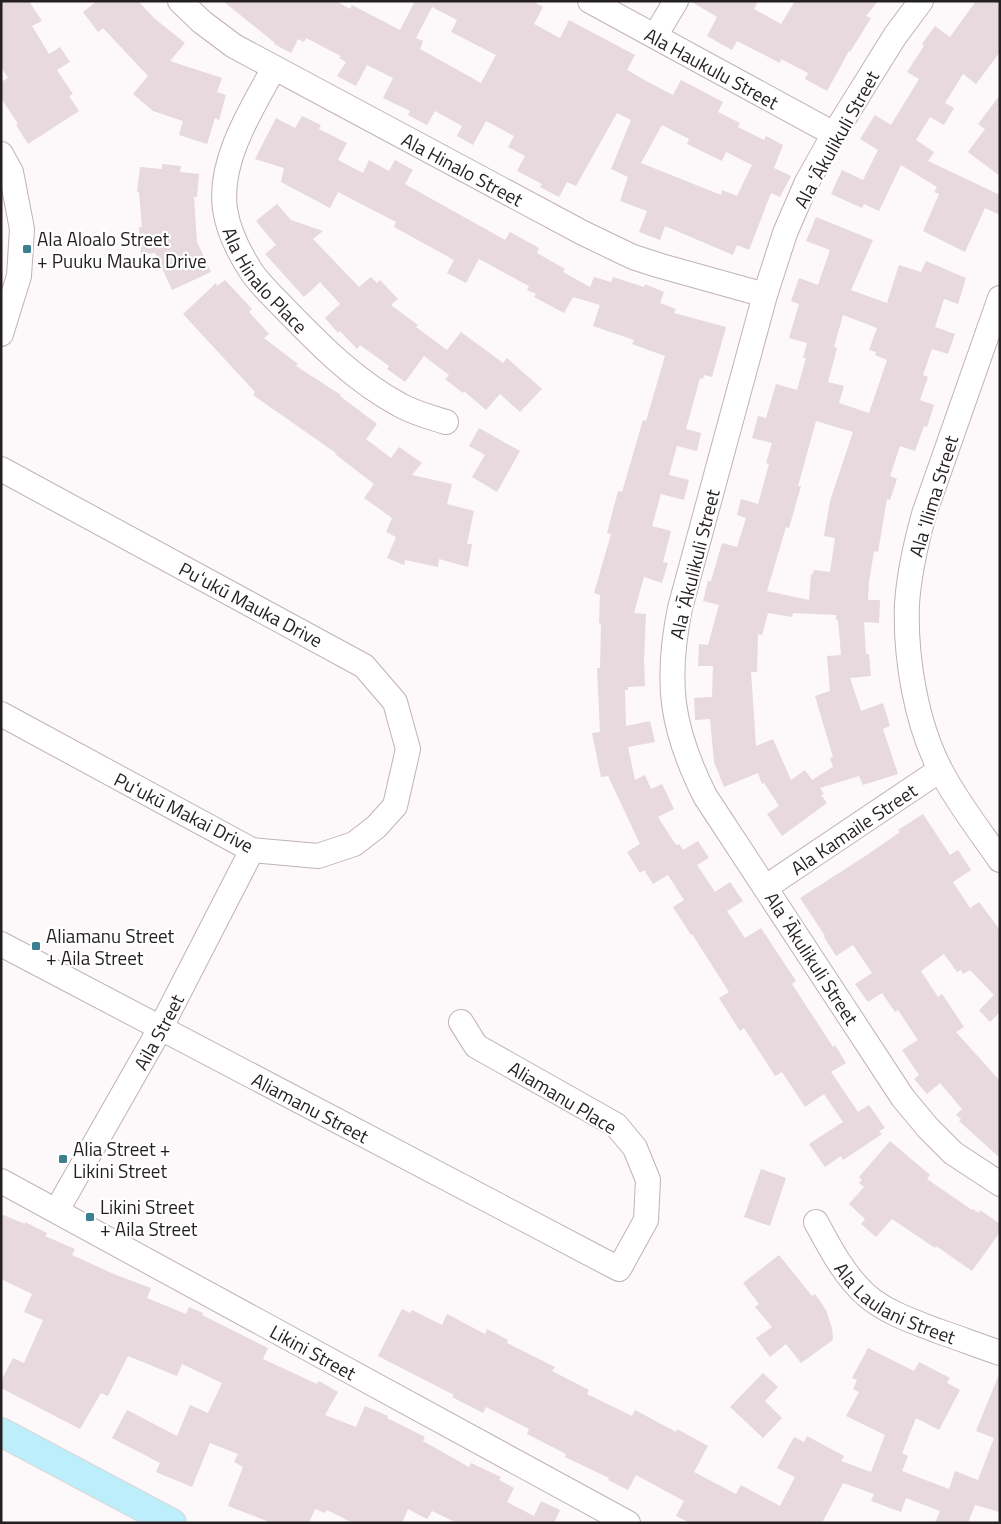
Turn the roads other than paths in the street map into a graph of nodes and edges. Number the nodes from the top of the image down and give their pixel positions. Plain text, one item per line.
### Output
1 (180, 1) edge
2 (590, 1) edge
3 (676, 1) edge
4 (921, 1) edge
5 (656, 36) junction
6 (274, 68) junction
7 (834, 134) junction
8 (1, 154) edge
9 (765, 295) junction
10 (1000, 298) edge
11 (1, 334) edge
12 (446, 422) dead end
13 (1, 469) edge
14 (1, 714) edge
15 (940, 770) junction
16 (395, 806) joint
17 (252, 850) junction
18 (1000, 860) edge
19 (766, 887) junction
20 (1, 944) edge
21 (461, 1022) dead end
22 (160, 1029) junction
23 (1, 1180) edge
24 (1000, 1184) edge
25 (57, 1210) junction
26 (816, 1222) dead end
27 (619, 1269) joint
28 (1000, 1353) edge
29 (1, 1432) edge
30 (172, 1523) edge
31 (628, 1523) edge

1 - 6 street, Ala Hinalo Street
2 - 5 street, Ala Haukulu Street
3 - 5 street
4 - 7 street, Ala ʻĀkulikuli Street
5 - 7 street, Ala Haukulu Street
6 - 9 street, Ala Hinalo Street
6 - 12 street, Ala Hinalo Place
7 - 9 street, Ala ʻĀkulikuli Street
8 - 11 street
9 - 19 street, Ala ʻĀkulikuli Street
10 - 15 street, Ala ʻIlima Street
13 - 16 street, Puʻukū Mauka Drive
14 - 17 street, Puʻukū Makai Drive
15 - 18 street, Ala ʻIlima Street
15 - 19 street, Ala Kamaile Street
16 - 17 street, Puʻukū Makai Drive
17 - 22 street, Aila Street
19 - 24 street, Ala ʻĀkulikuli Street
20 - 22 street, Aliamanu Street
21 - 27 street, Aliamanu Place
22 - 25 street, Aila Street
22 - 27 street, Aliamanu Street
23 - 25 street, Likini Street
25 - 31 street, Likini Street
26 - 28 street, Ala Laulani Street
29 - 30 main road

